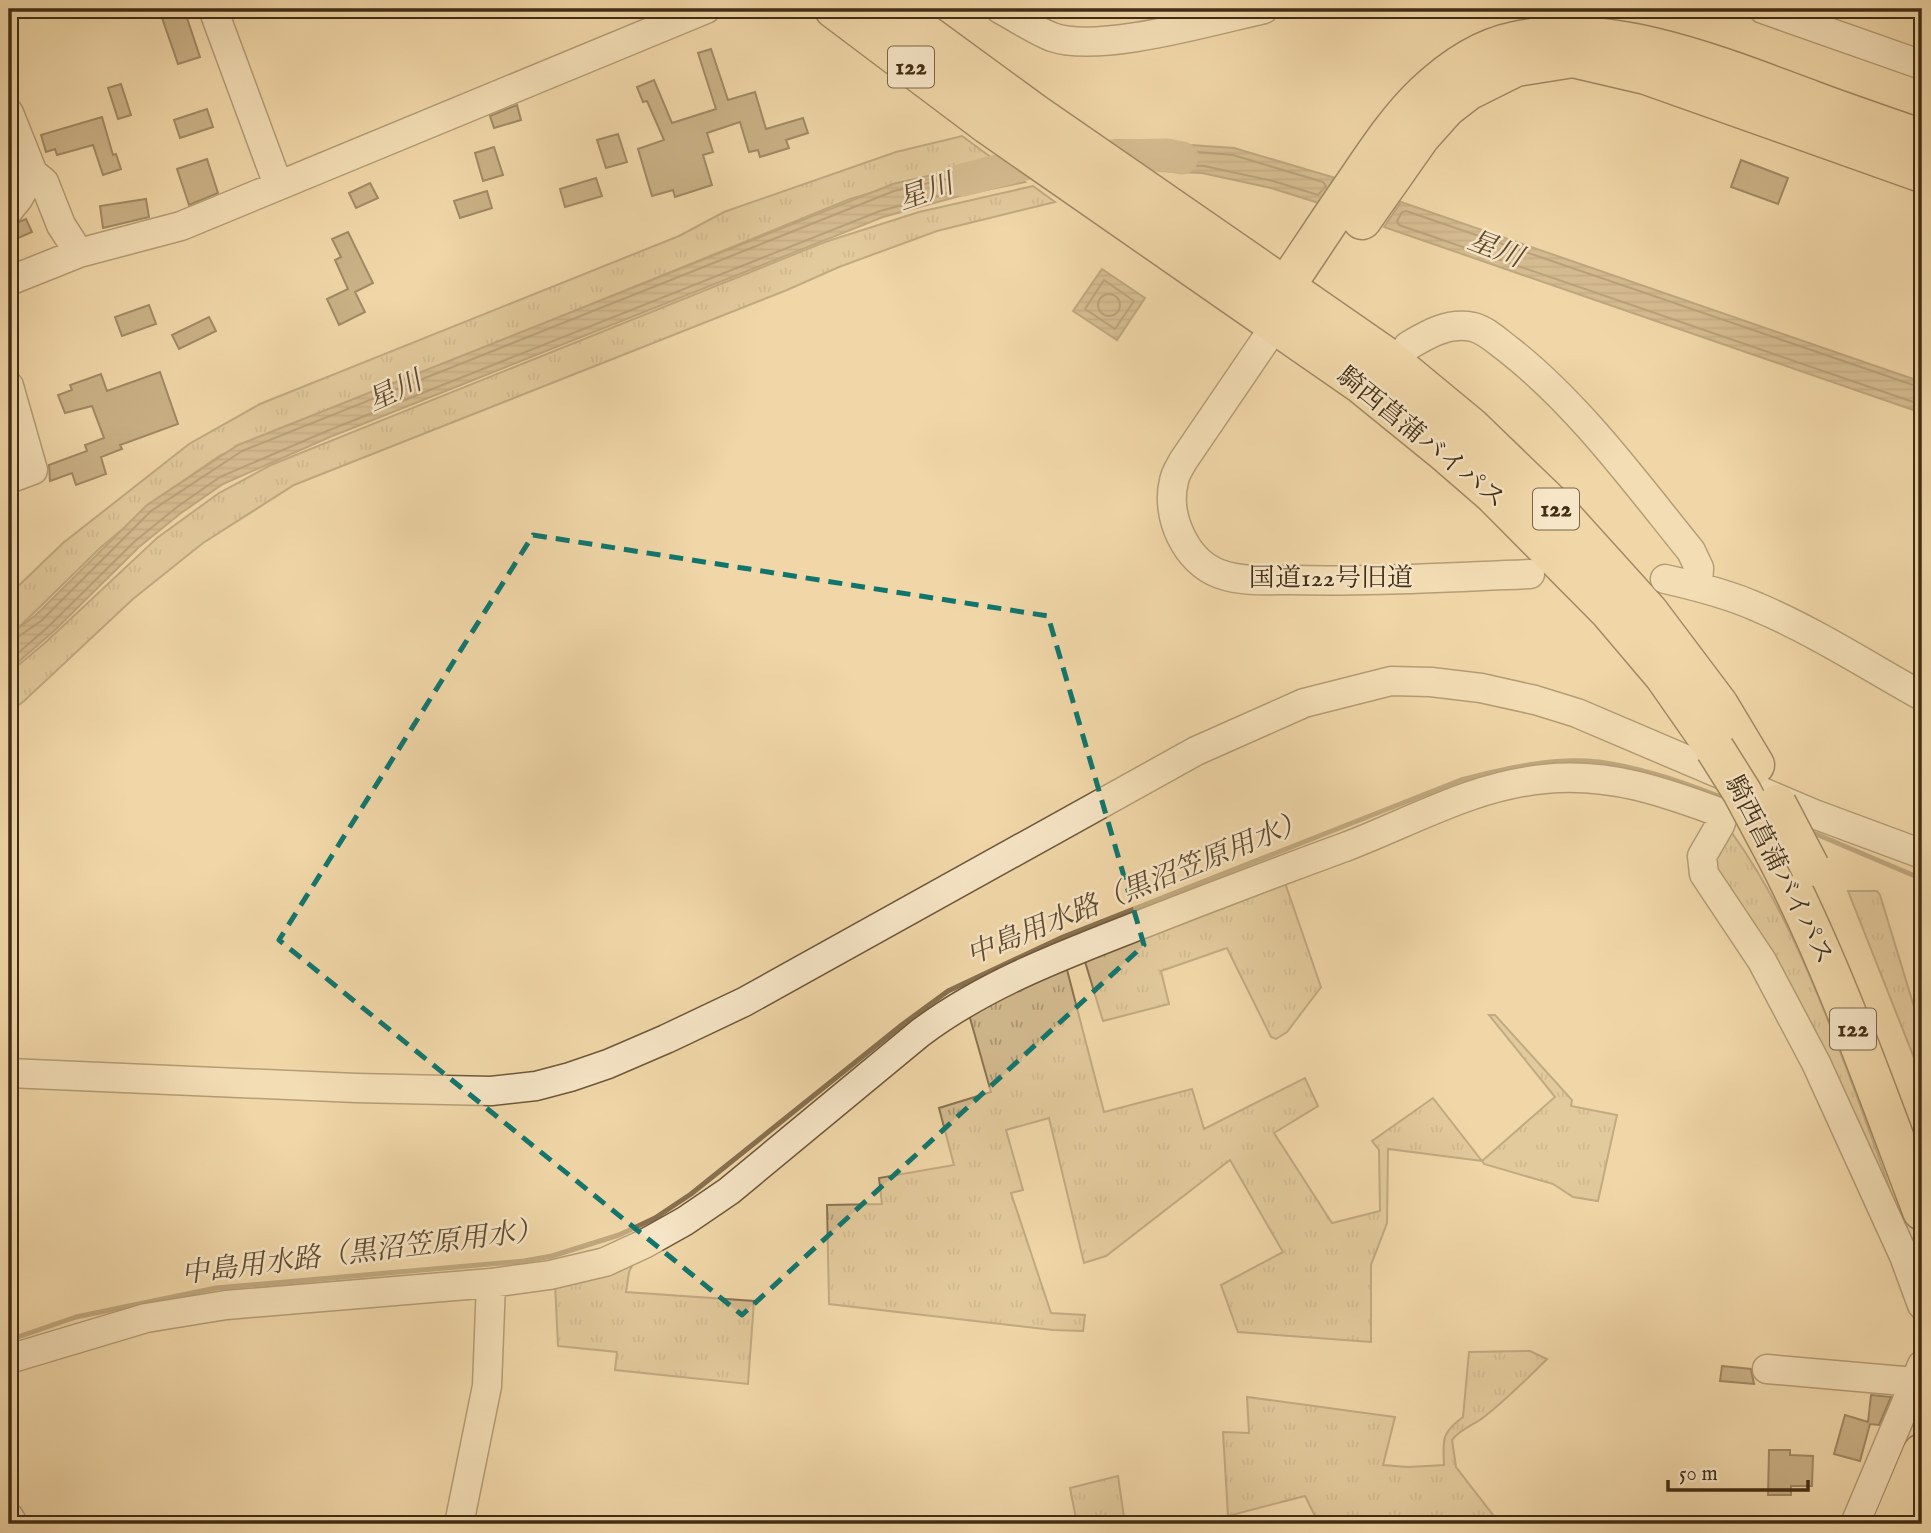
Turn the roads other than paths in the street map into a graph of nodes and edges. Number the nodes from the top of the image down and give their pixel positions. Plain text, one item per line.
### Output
1 (213, 9) edge
2 (706, 9) edge
3 (834, 9) edge
4 (861, 9) edge
5 (1000, 9) edge
6 (1264, 9) edge
7 (1768, 10) edge
8 (906, 13) edge
9 (1922, 65) edge
10 (9, 113) edge
11 (1010, 119) junction
12 (1922, 139) edge
13 (1387, 160) junction
14 (33, 173) junction
15 (1922, 173) edge
16 (278, 185) junction
17 (9, 209) edge
18 (79, 253) junction
19 (9, 281) edge
20 (1296, 294) junction
21 (1275, 326) junction
22 (1408, 346) dead end
23 (9, 386) edge
24 (9, 479) edge
25 (1530, 574) dead end
26 (1665, 579) dead end
27 (1698, 586) junction
28 (1922, 696) edge
29 (1922, 853) edge
30 (9, 1073) edge
31 (1922, 1139) edge
32 (1922, 1211) edge
33 (491, 1283) junction
34 (1922, 1305) edge
35 (9, 1359) edge
36 (1767, 1369) dead end
37 (1919, 1373) edge
38 (1922, 1453) edge
39 (9, 1517) edge
40 (13, 1524) edge
41 (458, 1524) edge
42 (1855, 1524) edge
43 (1892, 1524) edge

1 - 16 street
2 - 16 street
3 - 11 highway, 騎西菖蒲バイパス / 122
4 - 11 highway
5 - 6 street
7 - 9 street
8 - 11 highway, 騎西菖蒲バイパス / 122
10 - 14 street
11 - 20 highway, 騎西菖蒲バイパス / 122
11 - 21 highway, 騎西菖蒲バイパス / 122
12 - 13 highway
13 - 15 highway
13 - 20 highway
14 - 17 street
14 - 18 street
16 - 18 street
18 - 19 street
20 - 21 highway
20 - 31 highway, 騎西菖蒲バイパス / 122, bridge
21 - 25 street, 国道122号旧道
21 - 32 highway, 騎西菖蒲バイパス / 122, bridge
22 - 27 street
23 - 24 street
26 - 27 street
27 - 28 street
29 - 30 street
33 - 34 street
33 - 35 street
33 - 41 street
36 - 37 street
37 - 42 street
38 - 43 highway
39 - 40 street

